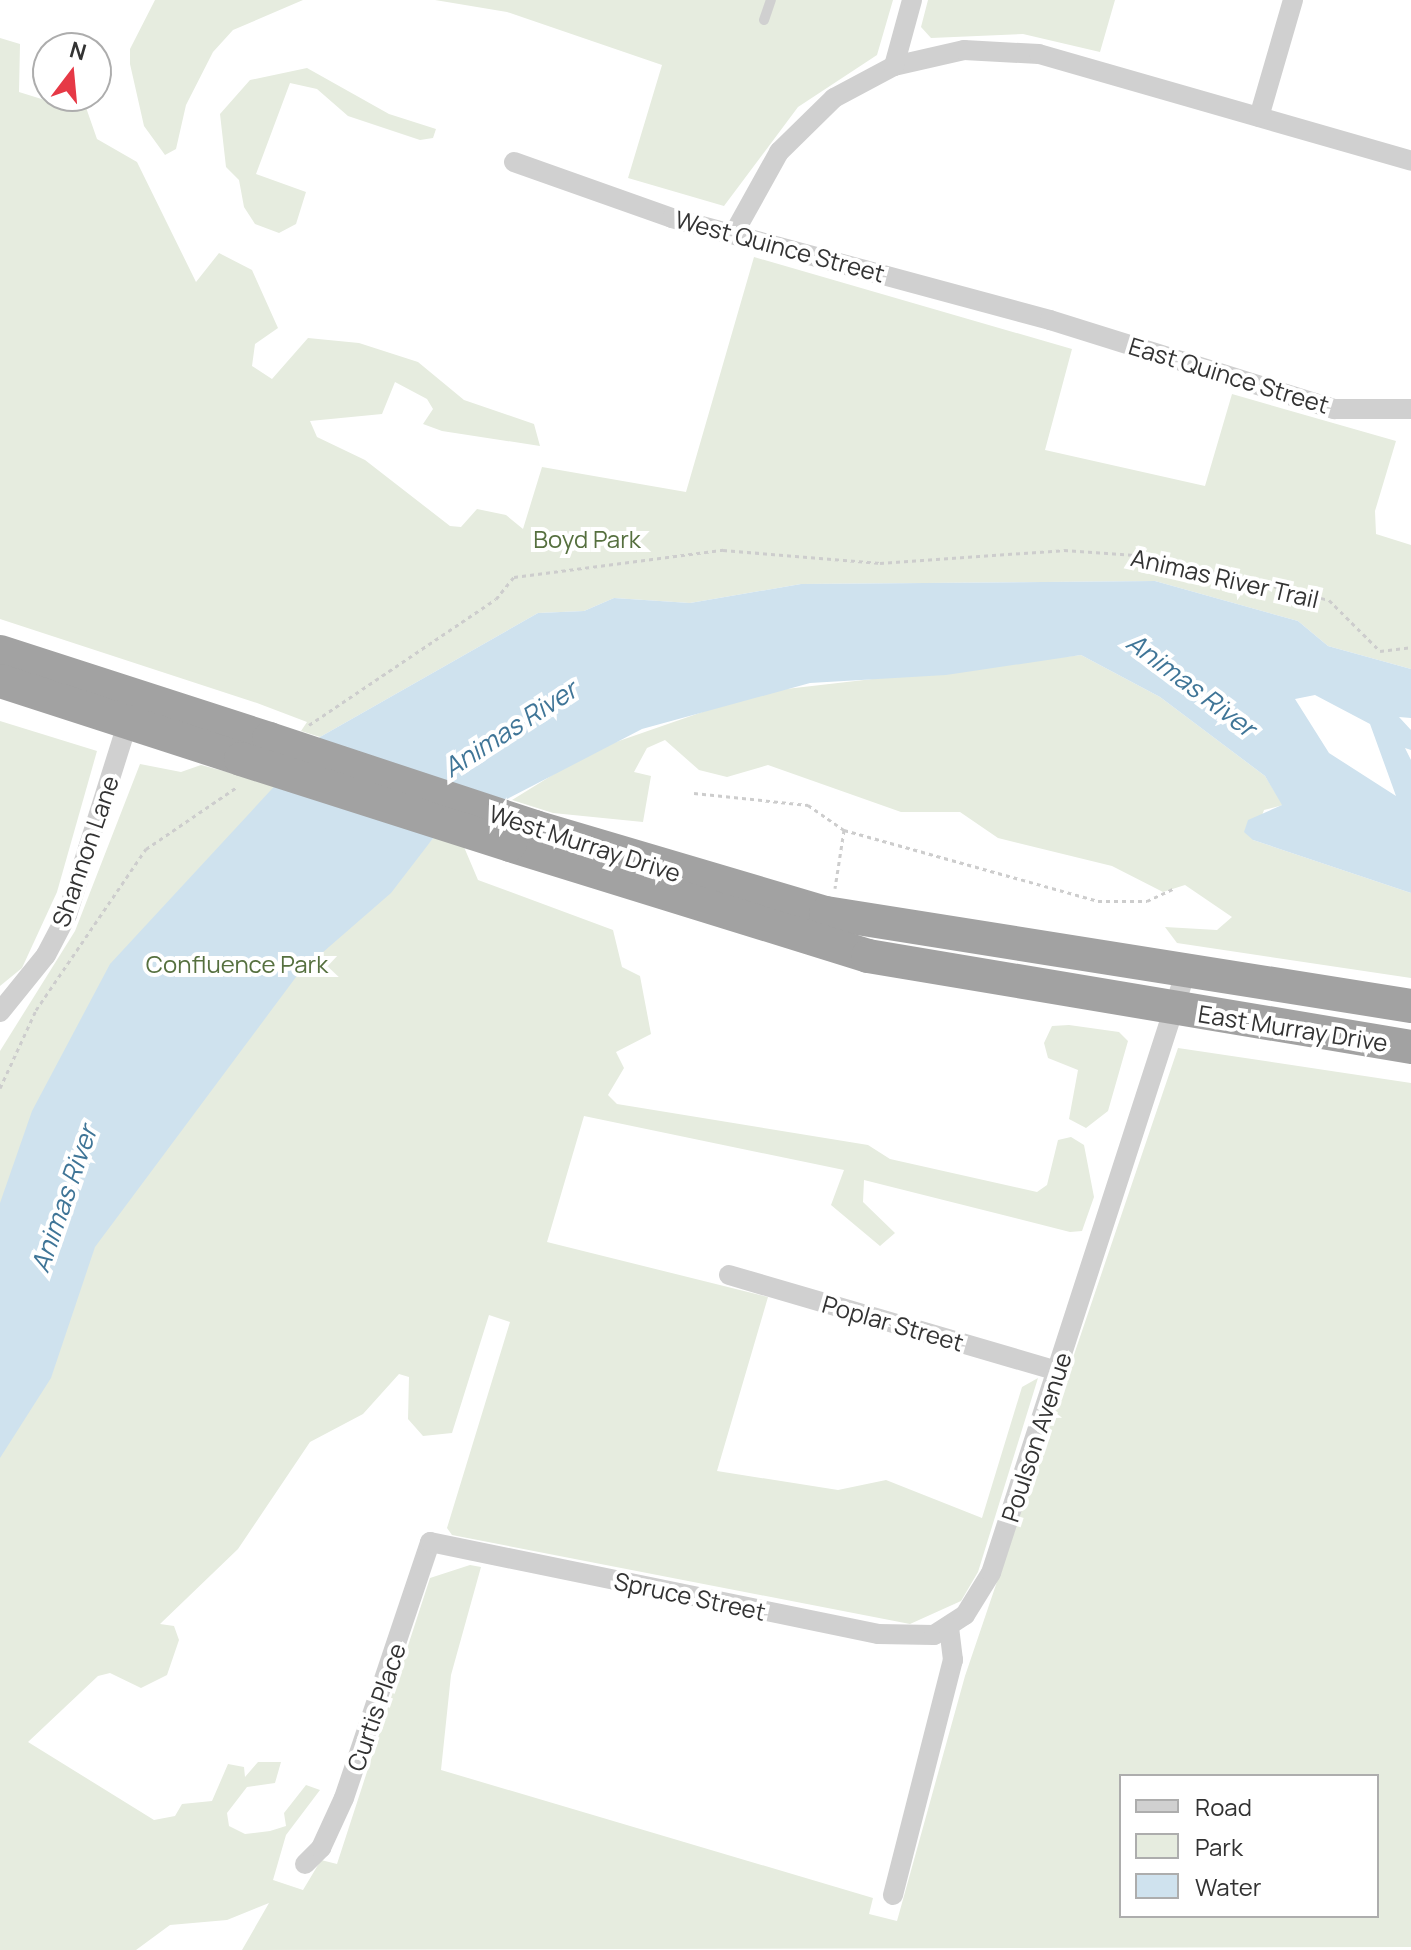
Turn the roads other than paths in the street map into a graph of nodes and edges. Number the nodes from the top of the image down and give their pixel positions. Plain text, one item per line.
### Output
1 (771, 0) edge
2 (912, 0) edge
3 (1293, 0) edge
4 (764, 20) dead end
5 (894, 66) junction
6 (1259, 117) junction
7 (1411, 161) edge
8 (514, 162) dead end
9 (734, 233) junction
10 (1050, 320) joint
11 (1411, 409) edge
12 (0, 652) edge
13 (0, 681) edge
14 (128, 722) junction
15 (522, 836) junction
16 (1186, 971) junction
17 (1411, 1006) edge
18 (1175, 1009) junction
19 (0, 1012) edge
20 (1411, 1047) edge
21 (729, 1275) dead end
22 (1058, 1371) junction
23 (430, 1542) joint
24 (949, 1627) junction
25 (305, 1864) dead end
26 (893, 1895) dead end

1 - 4 lane
2 - 5 street
3 - 6 street
5 - 6 street
5 - 9 street
6 - 7 street
8 - 9 street, West Quince Street
9 - 10 street, West Quince Street
10 - 11 street, East Quince Street
12 - 15 highway, West Murray Drive, bridge
13 - 14 highway, West Murray Drive
14 - 15 highway, West Murray Drive, bridge
14 - 19 street, Shannon Lane
15 - 16 highway, West Murray Drive
15 - 18 highway, West Murray Drive
16 - 17 highway, East Murray Drive
16 - 18 street, Poulson Avenue
18 - 20 highway, East Murray Drive
18 - 22 street, Poulson Avenue
21 - 22 street, Poplar Street
22 - 24 street, Poulson Avenue
23 - 24 street, Spruce Street
23 - 25 street, Curtis Place
24 - 26 street

